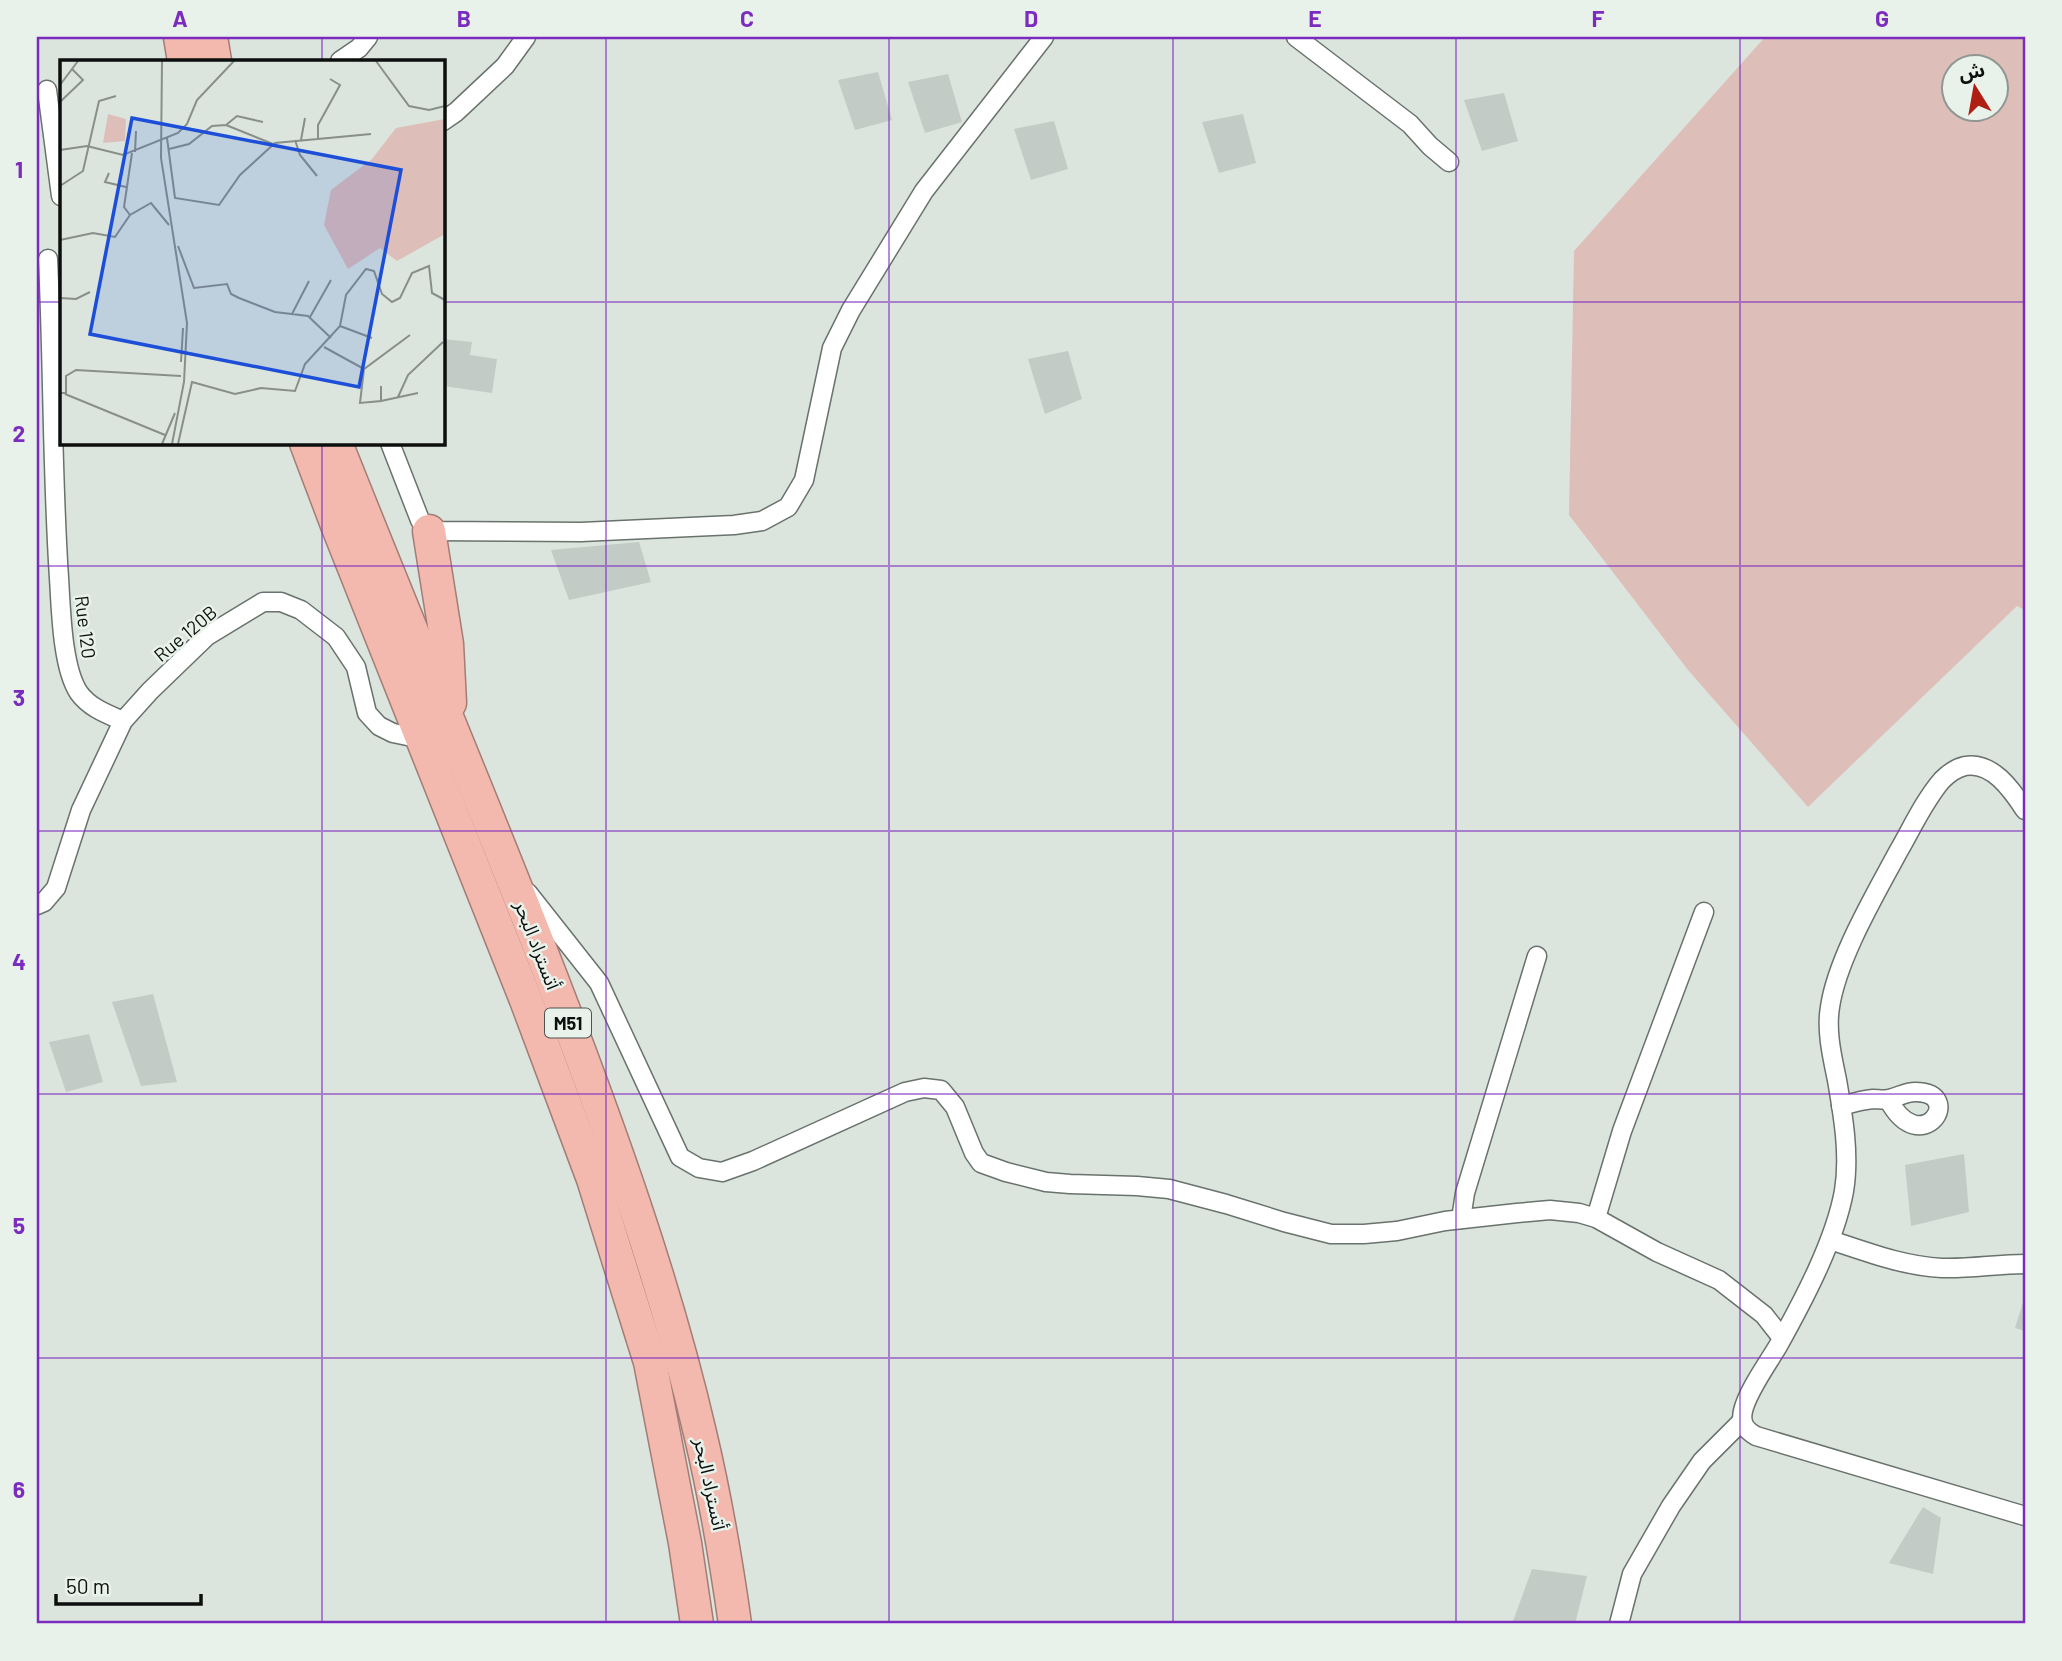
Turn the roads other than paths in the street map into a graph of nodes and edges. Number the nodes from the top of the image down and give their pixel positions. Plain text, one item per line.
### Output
1 (180, 37) edge
2 (211, 37) edge
3 (368, 37) edge
4 (526, 37) edge
5 (1044, 37) edge
6 (1296, 37) edge
7 (184, 60) edge
8 (215, 60) edge
9 (341, 60) edge
10 (47, 90) dead end
11 (444, 120) edge
12 (1449, 162) dead end
13 (60, 188) edge
14 (49, 258) edge
15 (306, 444) edge
16 (336, 444) edge
17 (390, 444) edge
18 (37, 519) edge
19 (55, 519) junction
20 (429, 531) junction
21 (123, 721) junction
22 (452, 729) junction
23 (422, 738) junction
24 (2025, 810) edge
25 (509, 869) junction
26 (37, 905) edge
27 (1704, 912) dead end
28 (1537, 956) dead end
29 (1888, 1099) dead end
30 (1841, 1106) junction
31 (1596, 1218) junction
32 (1461, 1219) junction
33 (1830, 1240) junction
34 (2025, 1264) edge
35 (1782, 1339) junction
36 (1742, 1421) junction
37 (2025, 1516) edge
38 (697, 1624) edge
39 (735, 1624) edge
40 (1619, 1624) edge

1 - 7 highway
2 - 8 highway
3 - 9 street
4 - 11 street
5 - 20 street
6 - 12 street
10 - 13 street
14 - 19 street, Rue 120
15 - 23 highway, أتستراد البحر / M51
16 - 22 highway, أتستراد البحر / M51
17 - 20 street
18 - 19 street
19 - 21 street, Rue 120
20 - 22 highway
21 - 23 street, Rue 120B
21 - 26 street, Rue 120B
22 - 25 highway, أتستراد البحر / M51
23 - 38 highway, أتستراد البحر / M51
24 - 30 street
25 - 32 street
25 - 39 highway, أتستراد البحر / M51
27 - 31 street
28 - 32 street
29 - 30 street
30 - 33 street
31 - 32 street
31 - 35 street
33 - 34 street
33 - 35 street
35 - 36 street
36 - 37 street
36 - 40 street

